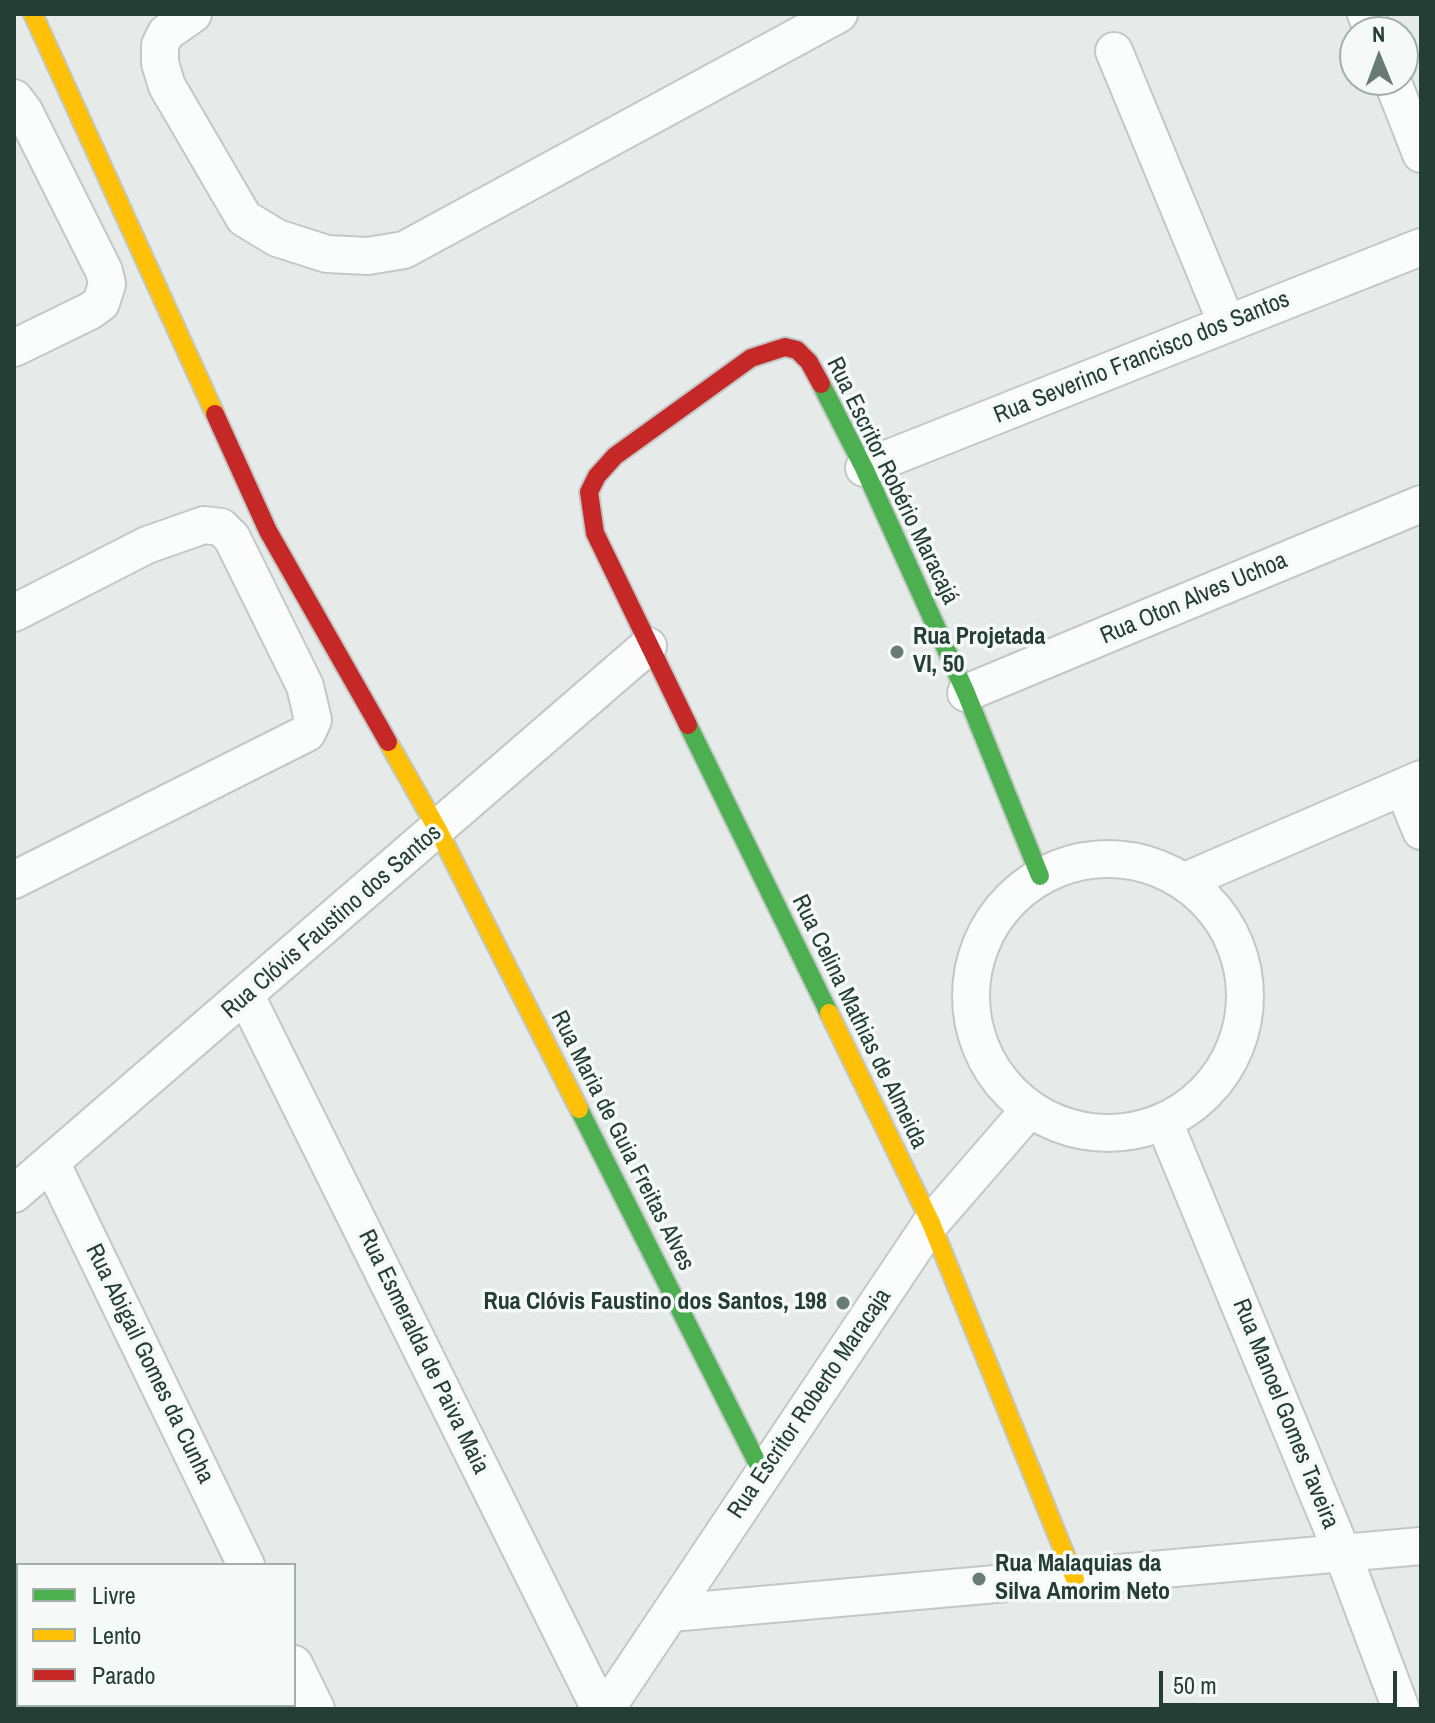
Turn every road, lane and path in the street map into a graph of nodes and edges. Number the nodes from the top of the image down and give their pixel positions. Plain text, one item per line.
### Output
1 (33, 14) edge
2 (193, 14) edge
3 (839, 14) edge
4 (1114, 51) dead end
5 (1398, 96) edge
6 (14, 98) edge
7 (1421, 154) edge
8 (1421, 247) edge
9 (1227, 324) junction
10 (14, 348) edge
11 (864, 468) junction
12 (589, 492) joint
13 (1421, 504) edge
14 (14, 613) edge
15 (648, 646) junction
16 (966, 693) junction
17 (1412, 783) edge
18 (438, 830) junction
19 (1421, 831) edge
20 (1040, 876) junction
21 (14, 880) edge
22 (1185, 881) junction
23 (246, 996) junction
24 (1029, 1110) junction
25 (1164, 1122) junction
26 (51, 1162) junction
27 (14, 1194) edge
28 (931, 1223) junction
29 (763, 1474) junction
30 (1421, 1546) edge
31 (1342, 1552) junction
32 (245, 1563) edge
33 (1075, 1579) junction
34 (671, 1613) junction
35 (296, 1668) edge
36 (316, 1709) edge
37 (603, 1709) edge
38 (1401, 1709) edge

1 - 18 street, Rua Maria de Guia Freitas Alves
2 - 3 street
4 - 9 street
5 - 7 street
6 - 10 street
8 - 9 street, Rua Severino Francisco dos Santos
9 - 11 street, Rua Severino Francisco dos Santos
11 - 12 street, Rua Escritor Robério Maracajá
11 - 16 street, Rua Escritor Robério Maracajá
12 - 15 street, Rua Celina Mathias de Almeida
13 - 16 street, Rua Oton Alves Uchoa
14 - 21 street
15 - 18 street, Rua Clóvis Faustino dos Santos
15 - 28 street, Rua Celina Mathias de Almeida
16 - 20 street, Rua Escritor Robério Maracajá
17 - 19 street
17 - 22 street
18 - 23 street, Rua Clóvis Faustino dos Santos
18 - 29 street, Rua Maria de Guia Freitas Alves
20 - 22 street
20 - 24 street
22 - 25 street
23 - 26 street, Rua Clóvis Faustino dos Santos
23 - 37 street, Rua Esmeralda de Paiva Maia
24 - 25 street
24 - 28 street, Rua Escritor Roberto Maracaja
25 - 31 street, Rua Manoel Gomes Taveira
26 - 27 street, Rua Clóvis Faustino dos Santos
26 - 32 street, Rua Abigail Gomes da Cunha
28 - 29 street, Rua Escritor Roberto Maracaja
28 - 33 street, Rua Celina Mathias de Almeida
29 - 34 street, Rua Escritor Roberto Maracaja
30 - 31 street
31 - 33 street
31 - 38 street, Rua Manoel Gomes Taveira
33 - 34 street
34 - 37 street, Rua Escritor Roberto Maracaja
35 - 36 street

